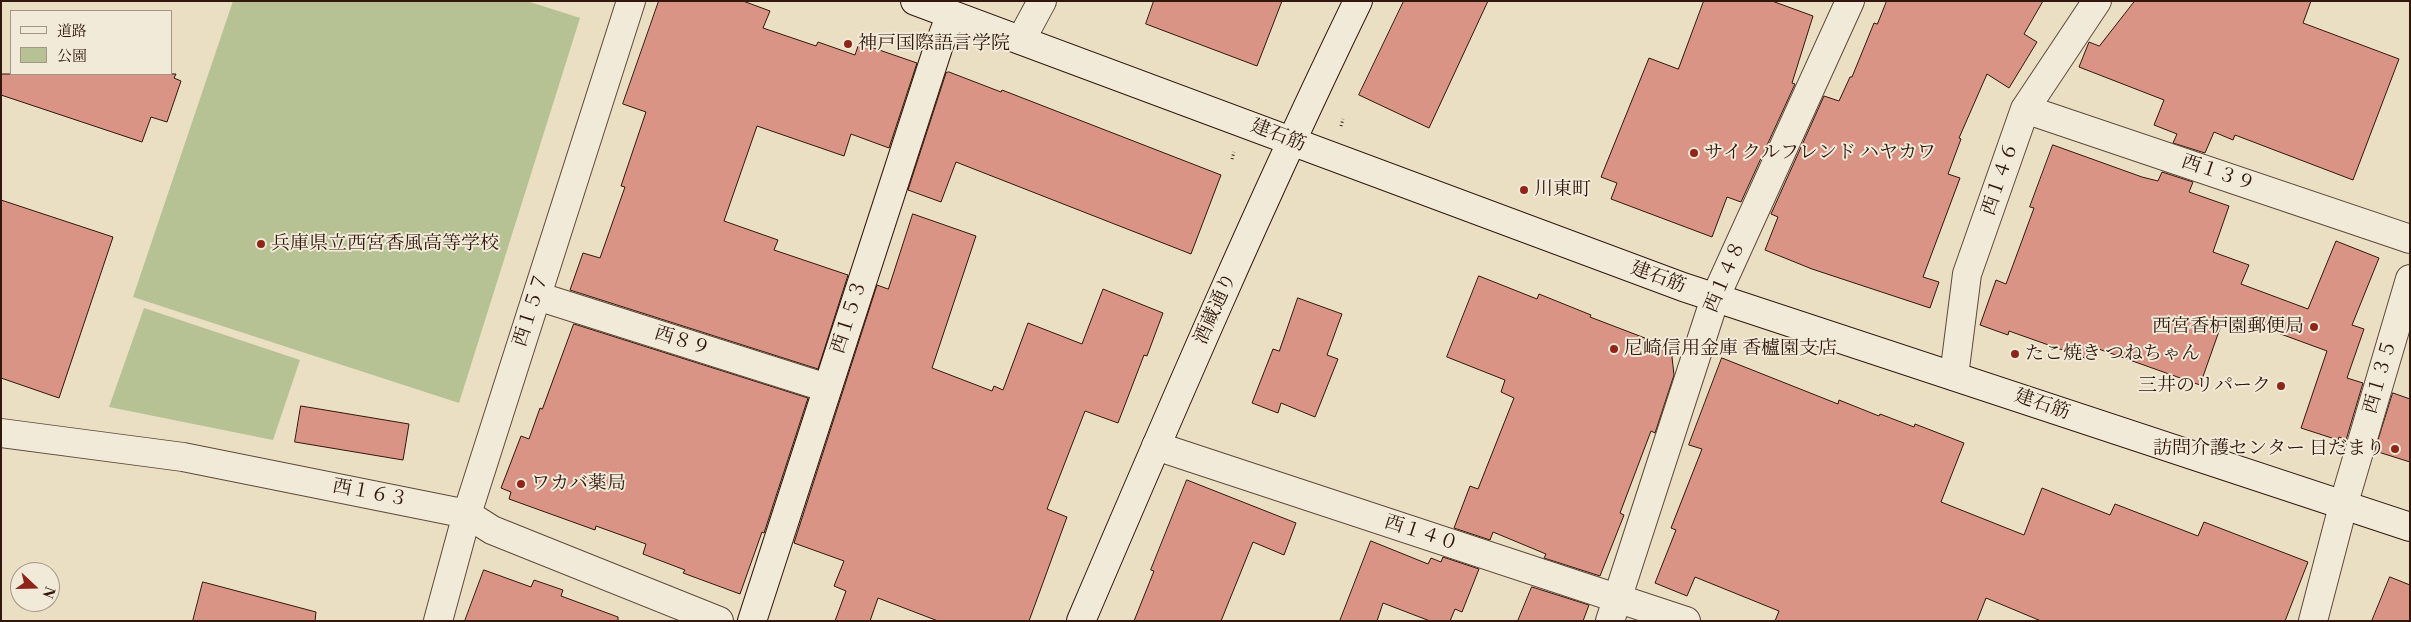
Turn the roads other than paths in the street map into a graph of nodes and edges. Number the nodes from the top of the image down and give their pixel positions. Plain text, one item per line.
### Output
1 (631, 1) edge
2 (915, 1) edge
3 (1042, 1) edge
4 (1358, 1) edge
5 (1850, 1) edge
6 (2097, 1) edge
7 (950, 14) junction
8 (1021, 40) junction
9 (2025, 109) junction
10 (1291, 140) junction
11 (2410, 239) edge
12 (2410, 279) edge
13 (537, 296) junction
14 (1715, 298) junction
15 (1954, 376) junction
16 (828, 388) junction
17 (1, 432) edge
18 (1156, 446) junction
19 (2343, 506) junction
20 (467, 514) junction
21 (2410, 527) edge
22 (1613, 610) edge
23 (438, 621) edge
24 (719, 621) edge
25 (752, 621) edge
26 (1081, 621) edge
27 (1686, 621) edge
28 (2313, 621) edge

1 - 13 street, 西１５７
2 - 7 street, 建石筋
3 - 8 street
4 - 10 street, 酒蔵通り
5 - 14 street, 西１４８
6 - 9 street, 西１４６
7 - 8 street, 建石筋
7 - 16 street, 西１５３
8 - 10 street, 建石筋
9 - 11 street, 西１３９
9 - 15 street, 西１４６
10 - 14 street, 建石筋
10 - 18 street, 酒蔵通り
12 - 19 street, 西１３５
13 - 16 street, 西８９
13 - 20 street, 西１５７
14 - 15 street, 建石筋
14 - 22 street, 西１４８
15 - 19 street, 建石筋
16 - 25 street, 西１５３
17 - 20 street, 西１６３
18 - 22 street, 西１４０
18 - 26 street, 酒蔵通り
19 - 21 street, 建石筋
19 - 28 street, 西１３５
20 - 23 street, 西１５７
20 - 24 street, 西１６３
22 - 27 street, 西１４０

